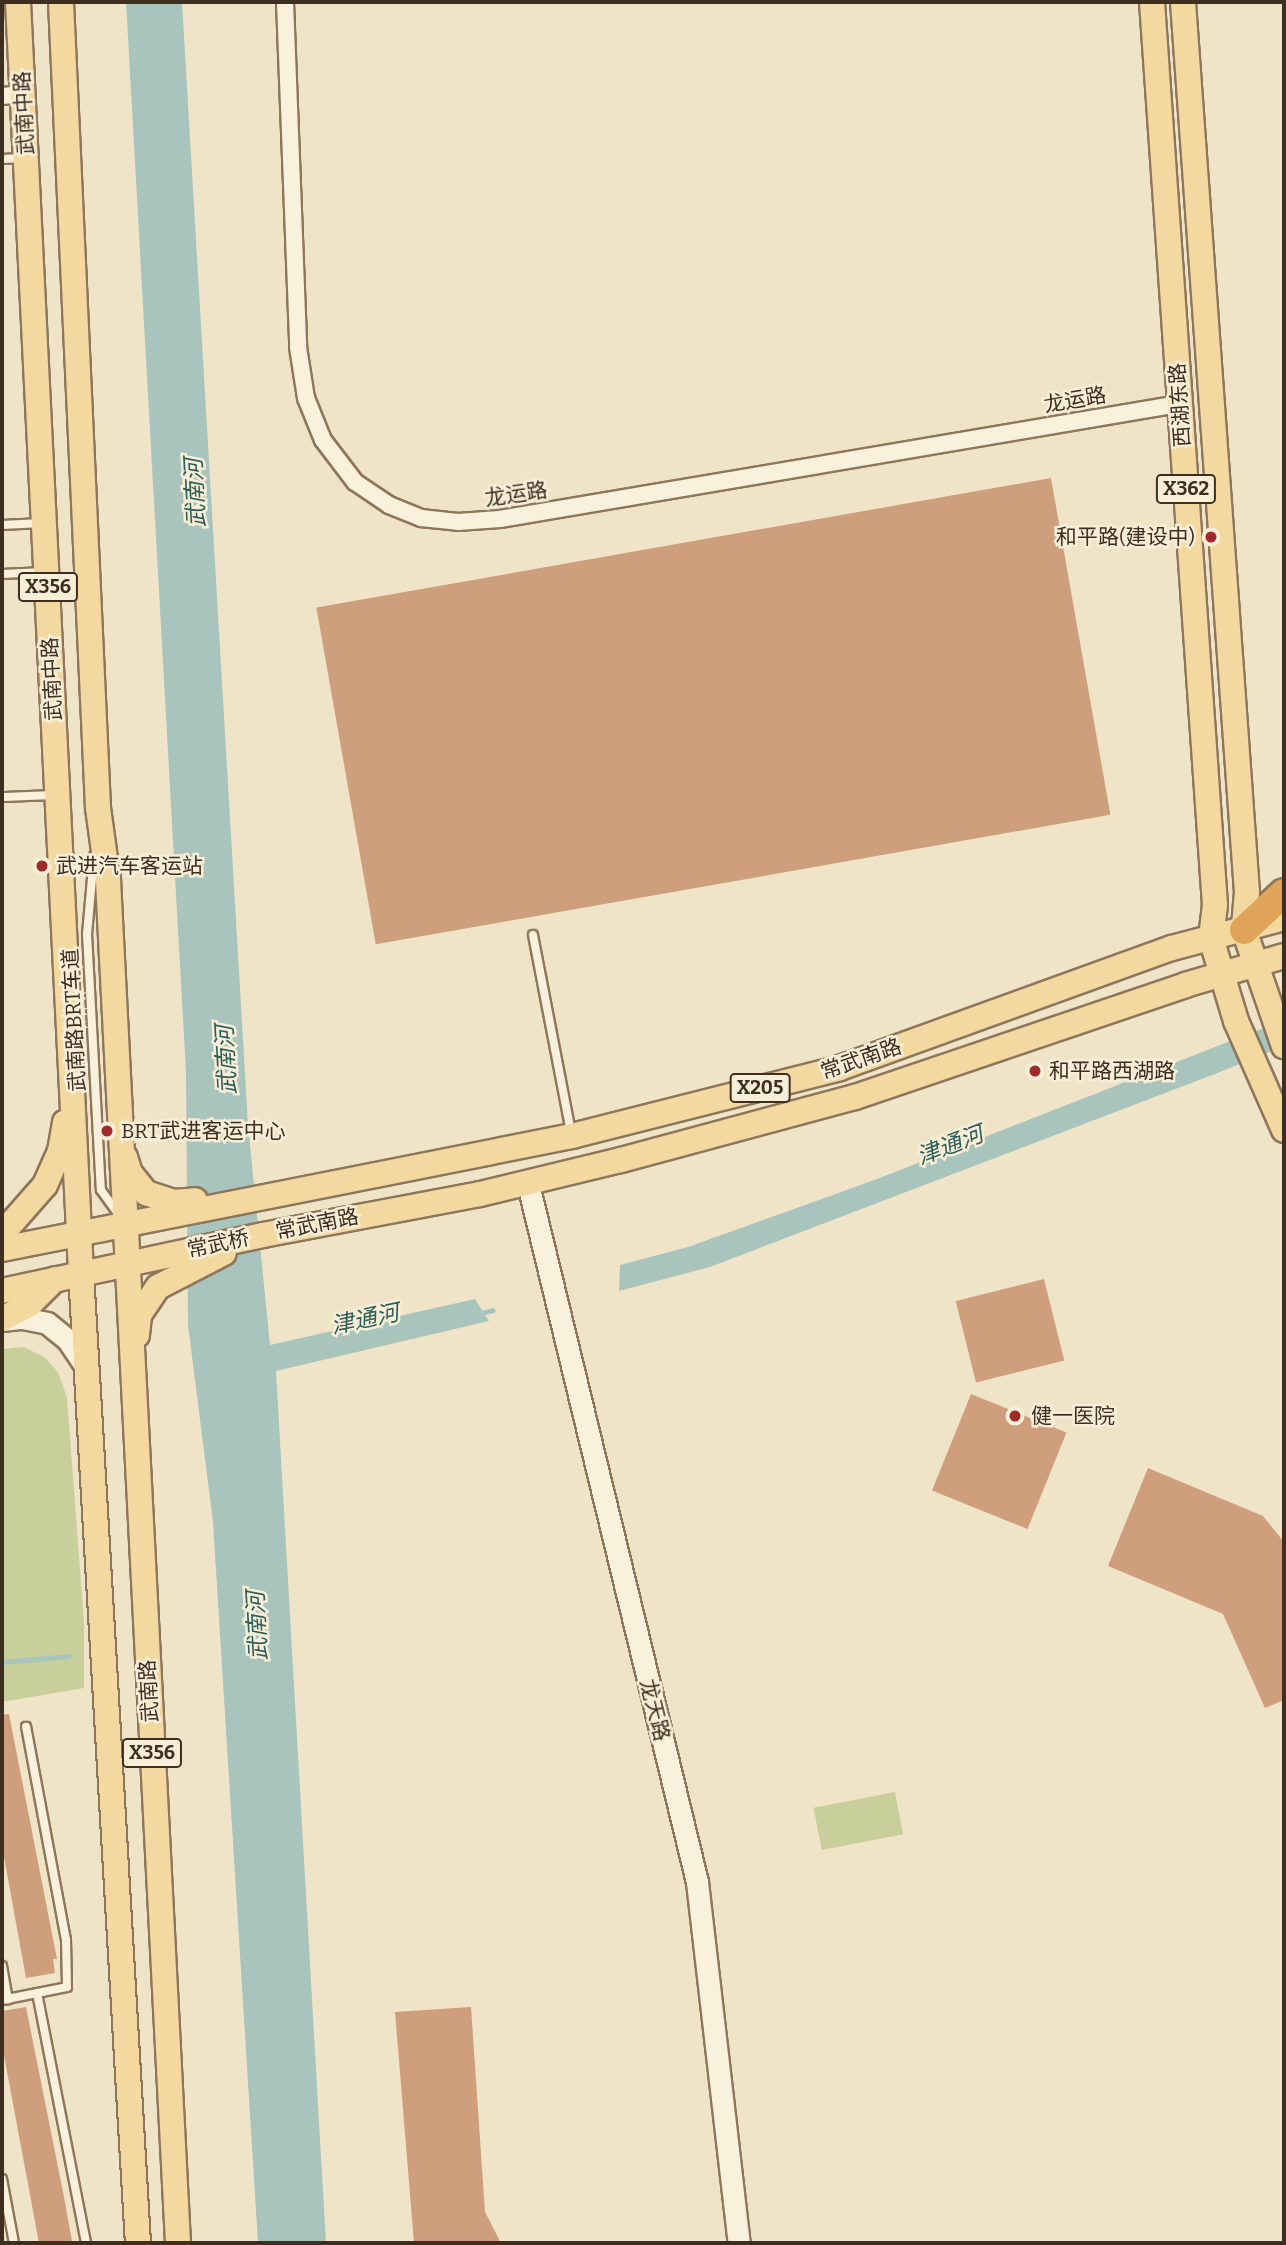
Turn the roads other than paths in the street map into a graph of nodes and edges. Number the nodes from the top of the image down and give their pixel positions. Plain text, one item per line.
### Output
1 (18, 2) edge
2 (61, 2) edge
3 (285, 2) edge
4 (1152, 2) edge
5 (1183, 2) edge
6 (12, 95) edge
7 (14, 159) edge
8 (1179, 404) junction
9 (45, 523) junction
10 (2, 525) edge
11 (47, 572) junction
12 (2, 574) edge
13 (58, 795) junction
14 (2, 797) edge
15 (98, 808) junction
16 (1284, 893) edge
17 (1284, 918) edge
18 (1244, 930) junction
19 (533, 935) dead end
20 (1211, 938) junction
21 (1284, 956) edge
22 (1253, 966) junction
23 (1220, 975) junction
24 (1284, 1046) edge
25 (73, 1079) junction
26 (1284, 1130) edge
27 (572, 1136) junction
28 (120, 1141) junction
29 (528, 1184) junction
30 (262, 1196) joint
31 (174, 1208) junction
32 (124, 1223) junction
33 (79, 1231) junction
34 (262, 1235) joint
35 (2, 1236) edge
36 (2, 1249) edge
37 (127, 1263) junction
38 (177, 1264) junction
39 (81, 1273) junction
40 (55, 1279) junction
41 (2, 1291) edge
42 (2, 1320) edge
43 (88, 1370) junction
44 (133, 1388) junction
45 (26, 1727) dead end
46 (2, 1966) edge
47 (37, 1993) junction
48 (5, 2000) edge
49 (2, 2179) edge
50 (14, 2243) edge
51 (86, 2243) edge
52 (138, 2243) edge
53 (178, 2243) edge
54 (739, 2243) edge

1 - 6 main road, 武南中路 / X356
2 - 15 main road, 武南中路 / X356
3 - 8 street, 龙运路
4 - 8 main road, 西湖东路 / X362
5 - 18 main road, 西湖东路 / X362
6 - 7 main road, 武南中路 / X356
7 - 9 main road, 武南中路 / X356
8 - 20 main road, 西湖东路 / X362
9 - 10 lane
9 - 11 main road, 武南中路 / X356
11 - 12 lane
11 - 13 main road, 武南中路 / X356
13 - 14 lane
13 - 25 main road, 武南中路 / X356
15 - 28 main road, 武南中路 / X356
15 - 32 lane, 武南路BRT车道
16 - 18 highway
17 - 18 main road, 常武南路
18 - 20 main road, 常武南路 / X205
18 - 22 main road, X362
19 - 27 lane
20 - 23 main road, 西湖东路 / X362
20 - 27 main road, 常武南路 / X205
21 - 22 main road
22 - 23 main road, X205
22 - 24 main road, X362
23 - 26 main road, X362
23 - 29 main road, 常武南路 / X205
25 - 33 main road, 武南中路 / X356
25 - 35 main road
27 - 30 main road, 常武南路 / X205
28 - 31 main road
28 - 32 main road, 武南中路 / X356
29 - 34 main road, 常武南路 / X205
29 - 54 street, 龙天路
30 - 31 main road, 常武桥 / X205
31 - 32 main road, X205
32 - 33 main road, X205
32 - 37 main road, 武南路 / X356
33 - 35 street
33 - 36 main road, X205
33 - 39 main road, 武南路 / X356
34 - 38 main road, 常武桥 / X205
37 - 38 main road, X205
37 - 39 main road, X205
37 - 44 main road, 武南路 / X356
38 - 44 main road
39 - 40 main road, X205
39 - 43 main road, 武南路 / X356
40 - 41 main road, X205
40 - 42 main road
42 - 43 street
43 - 52 main road, 武南路 / X356
44 - 53 main road, 武南路 / X356
45 - 47 lane
46 - 48 lane
47 - 48 lane
47 - 51 lane
49 - 50 lane

